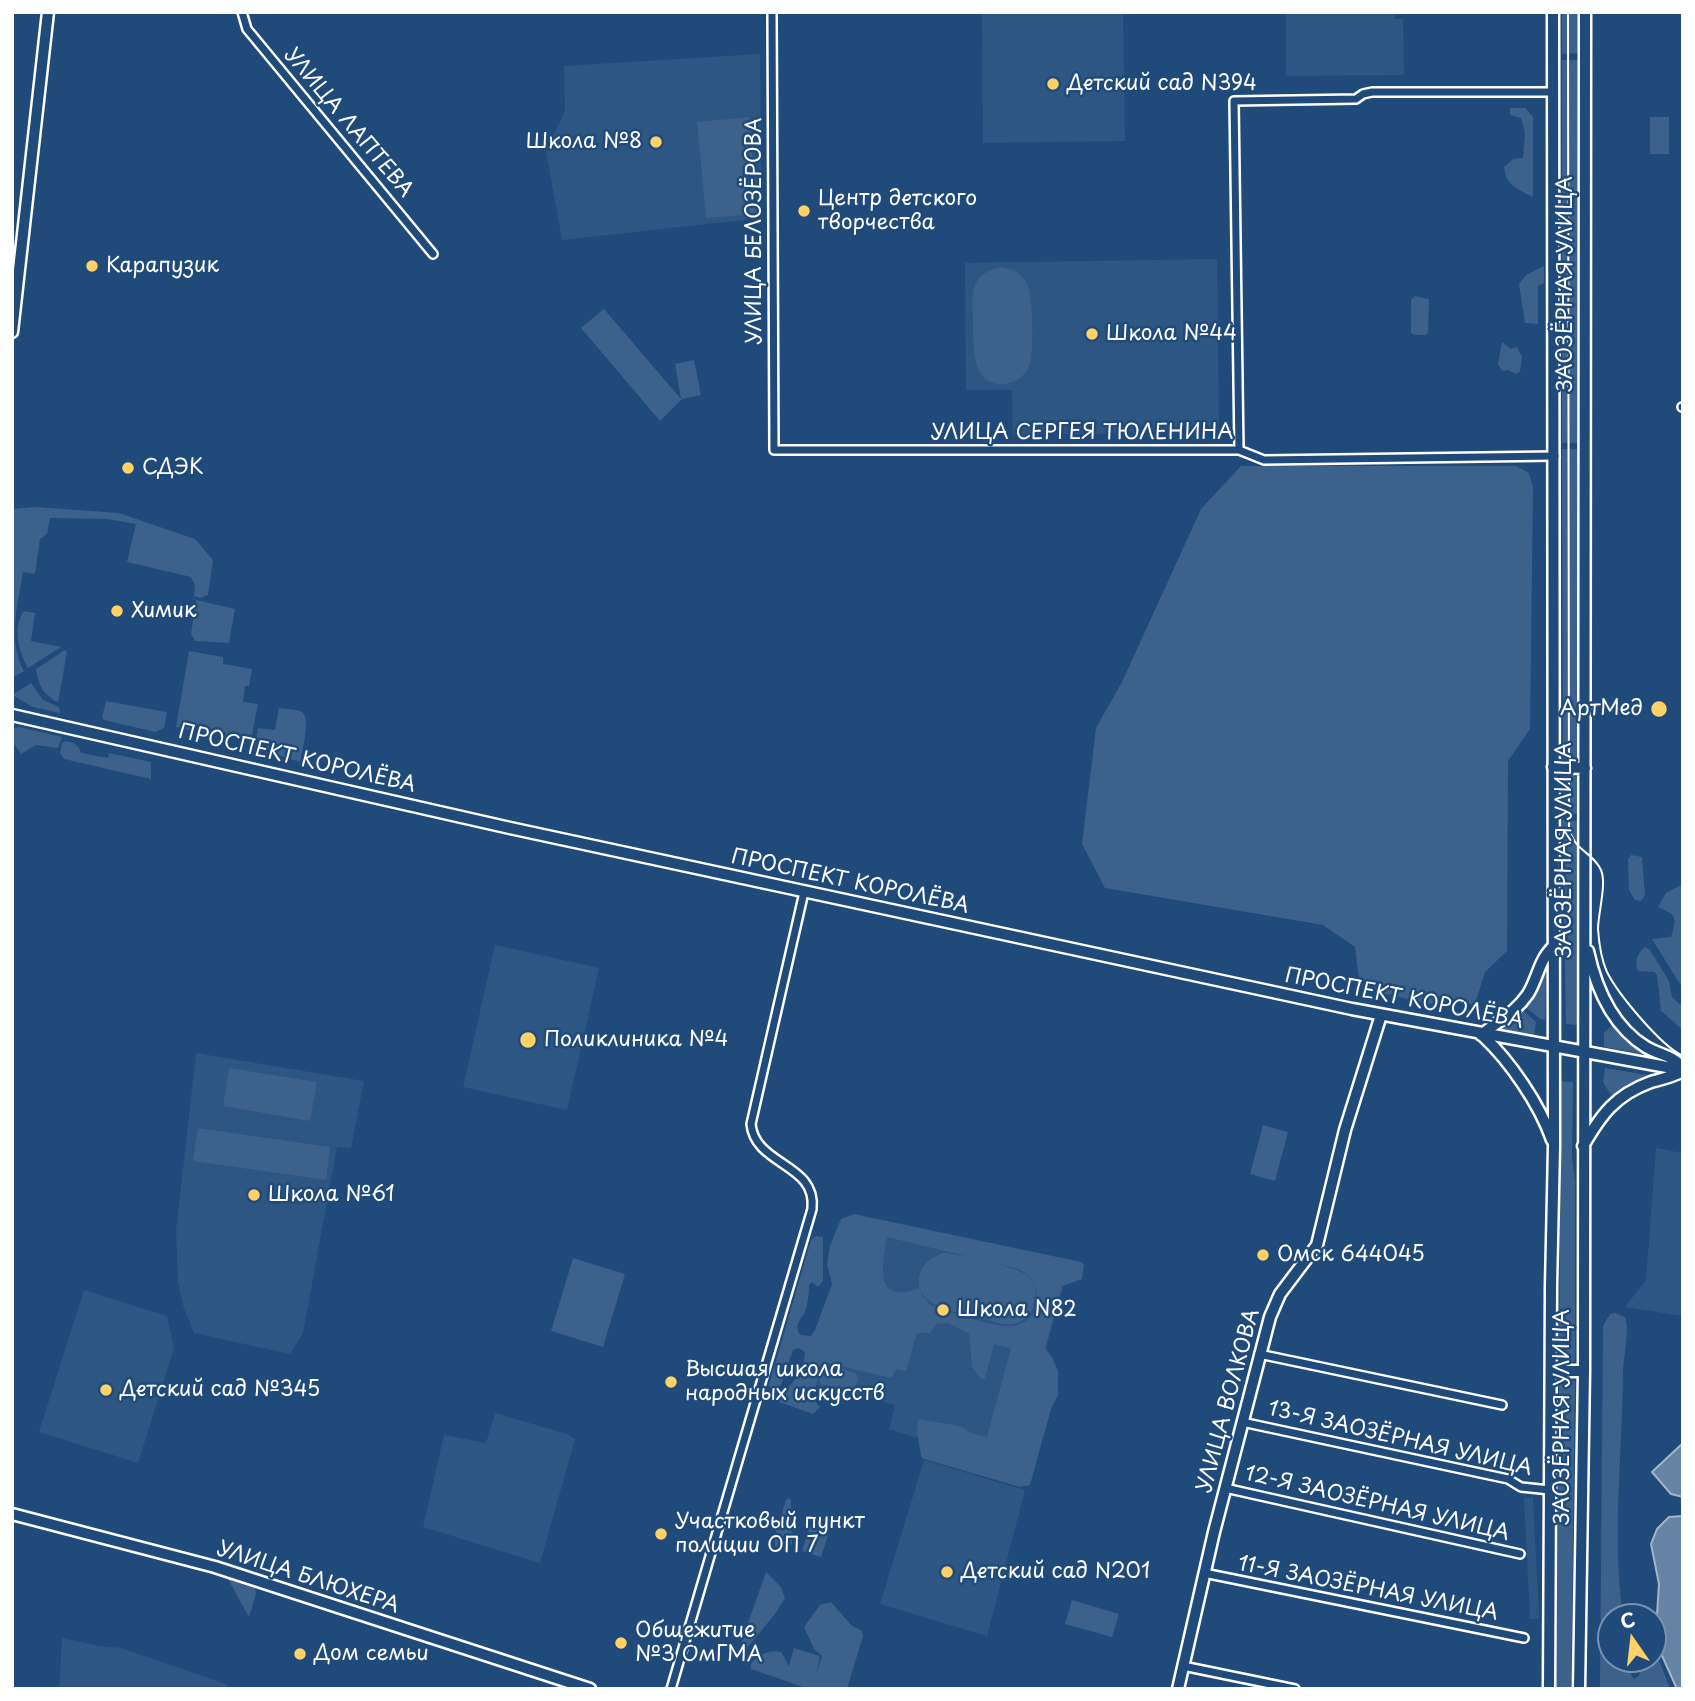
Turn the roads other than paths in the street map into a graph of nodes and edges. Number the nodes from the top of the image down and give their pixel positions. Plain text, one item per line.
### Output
1 (48, 12) edge
2 (242, 12) edge
3 (772, 12) edge
4 (1553, 12) edge
5 (1585, 12) edge
6 (1554, 92) junction
7 (433, 254) dead end
8 (12, 332) edge
9 (774, 450) joint
10 (1238, 450) junction
11 (1555, 456) junction
12 (12, 706) edge
13 (12, 715) edge
14 (35, 720) junction
15 (12, 723) edge
16 (1553, 767) junction
17 (1585, 768) junction
18 (804, 892) junction
19 (1584, 937) junction
20 (1554, 946) junction
21 (1381, 1015) junction
22 (1481, 1034) junction
23 (1554, 1048) junction
24 (1583, 1053) junction
25 (1683, 1070) edge
26 (1555, 1147) junction
27 (1583, 1147) junction
28 (1259, 1353) junction
29 (1551, 1371) junction
30 (1584, 1371) junction
31 (1502, 1405) dead end
32 (1242, 1422) junction
33 (1225, 1488) junction
34 (1550, 1490) junction
35 (12, 1514) edge
36 (1520, 1554) dead end
37 (1205, 1573) junction
38 (1524, 1638) dead end
39 (1183, 1666) junction
40 (590, 1689) edge
41 (671, 1689) edge
42 (1178, 1689) edge
43 (1296, 1689) edge
44 (1549, 1689) edge
45 (1579, 1689) edge

1 - 8 main road
2 - 7 street, УЛИЦА ЛАПТЕВА
3 - 9 street, УЛИЦА БЕЛОЗЁРОВА
4 - 6 main road, ЗАОЗЁРНАЯ УЛИЦА
5 - 17 main road, ЗАОЗЁРНАЯ УЛИЦА
6 - 10 street
6 - 11 main road, ЗАОЗЁРНАЯ УЛИЦА
9 - 10 street, УЛИЦА СЕРГЕЯ ТЮЛЕНИНА
10 - 11 street, УЛИЦА СЕРГЕЯ ТЮЛЕНИНА
11 - 16 main road, ЗАОЗЁРНАЯ УЛИЦА
12 - 14 main road
13 - 14 main road, ПРОСПЕКТ КОРОЛЁВА
14 - 15 main road
14 - 18 main road, ПРОСПЕКТ КОРОЛЁВА
16 - 17 main road
16 - 20 main road, ЗАОЗЁРНАЯ УЛИЦА
17 - 19 main road, ЗАОЗЁРНАЯ УЛИЦА
18 - 21 main road, ПРОСПЕКТ КОРОЛЁВА
18 - 41 street
19 - 24 main road, ЗАОЗЁРНАЯ УЛИЦА
19 - 25 main road
20 - 22 main road
20 - 23 main road, ЗАОЗЁРНАЯ УЛИЦА
21 - 22 main road, ПРОСПЕКТ КОРОЛЁВА
21 - 28 main road, УЛИЦА ВОЛКОВА
22 - 23 main road, ПРОСПЕКТ КОРОЛЁВА
22 - 26 main road
23 - 24 main road, ПРОСПЕКТ КОРОЛЁВА
23 - 26 main road, ЗАОЗЁРНАЯ УЛИЦА
24 - 25 main road, ПРОСПЕКТ КОРОЛЁВА
24 - 27 main road, ЗАОЗЁРНАЯ УЛИЦА
25 - 27 main road
26 - 29 main road, ЗАОЗЁРНАЯ УЛИЦА
27 - 30 main road, ЗАОЗЁРНАЯ УЛИЦА
28 - 31 street
28 - 32 main road, УЛИЦА ВОЛКОВА
29 - 30 main road
29 - 34 main road, ЗАОЗЁРНАЯ УЛИЦА
30 - 45 main road, ЗАОЗЁРНАЯ УЛИЦА
32 - 33 main road, УЛИЦА ВОЛКОВА
32 - 34 street, 13-Я ЗАОЗЁРНАЯ УЛИЦА
33 - 36 street, 12-Я ЗАОЗЁРНАЯ УЛИЦА
33 - 37 main road, УЛИЦА ВОЛКОВА
34 - 44 main road, ЗАОЗЁРНАЯ УЛИЦА
35 - 40 main road, УЛИЦА БЛЮХЕРА
37 - 38 street, 11-Я ЗАОЗЁРНАЯ УЛИЦА
37 - 39 main road, УЛИЦА ВОЛКОВА
39 - 42 main road, УЛИЦА ВОЛКОВА
39 - 43 street

